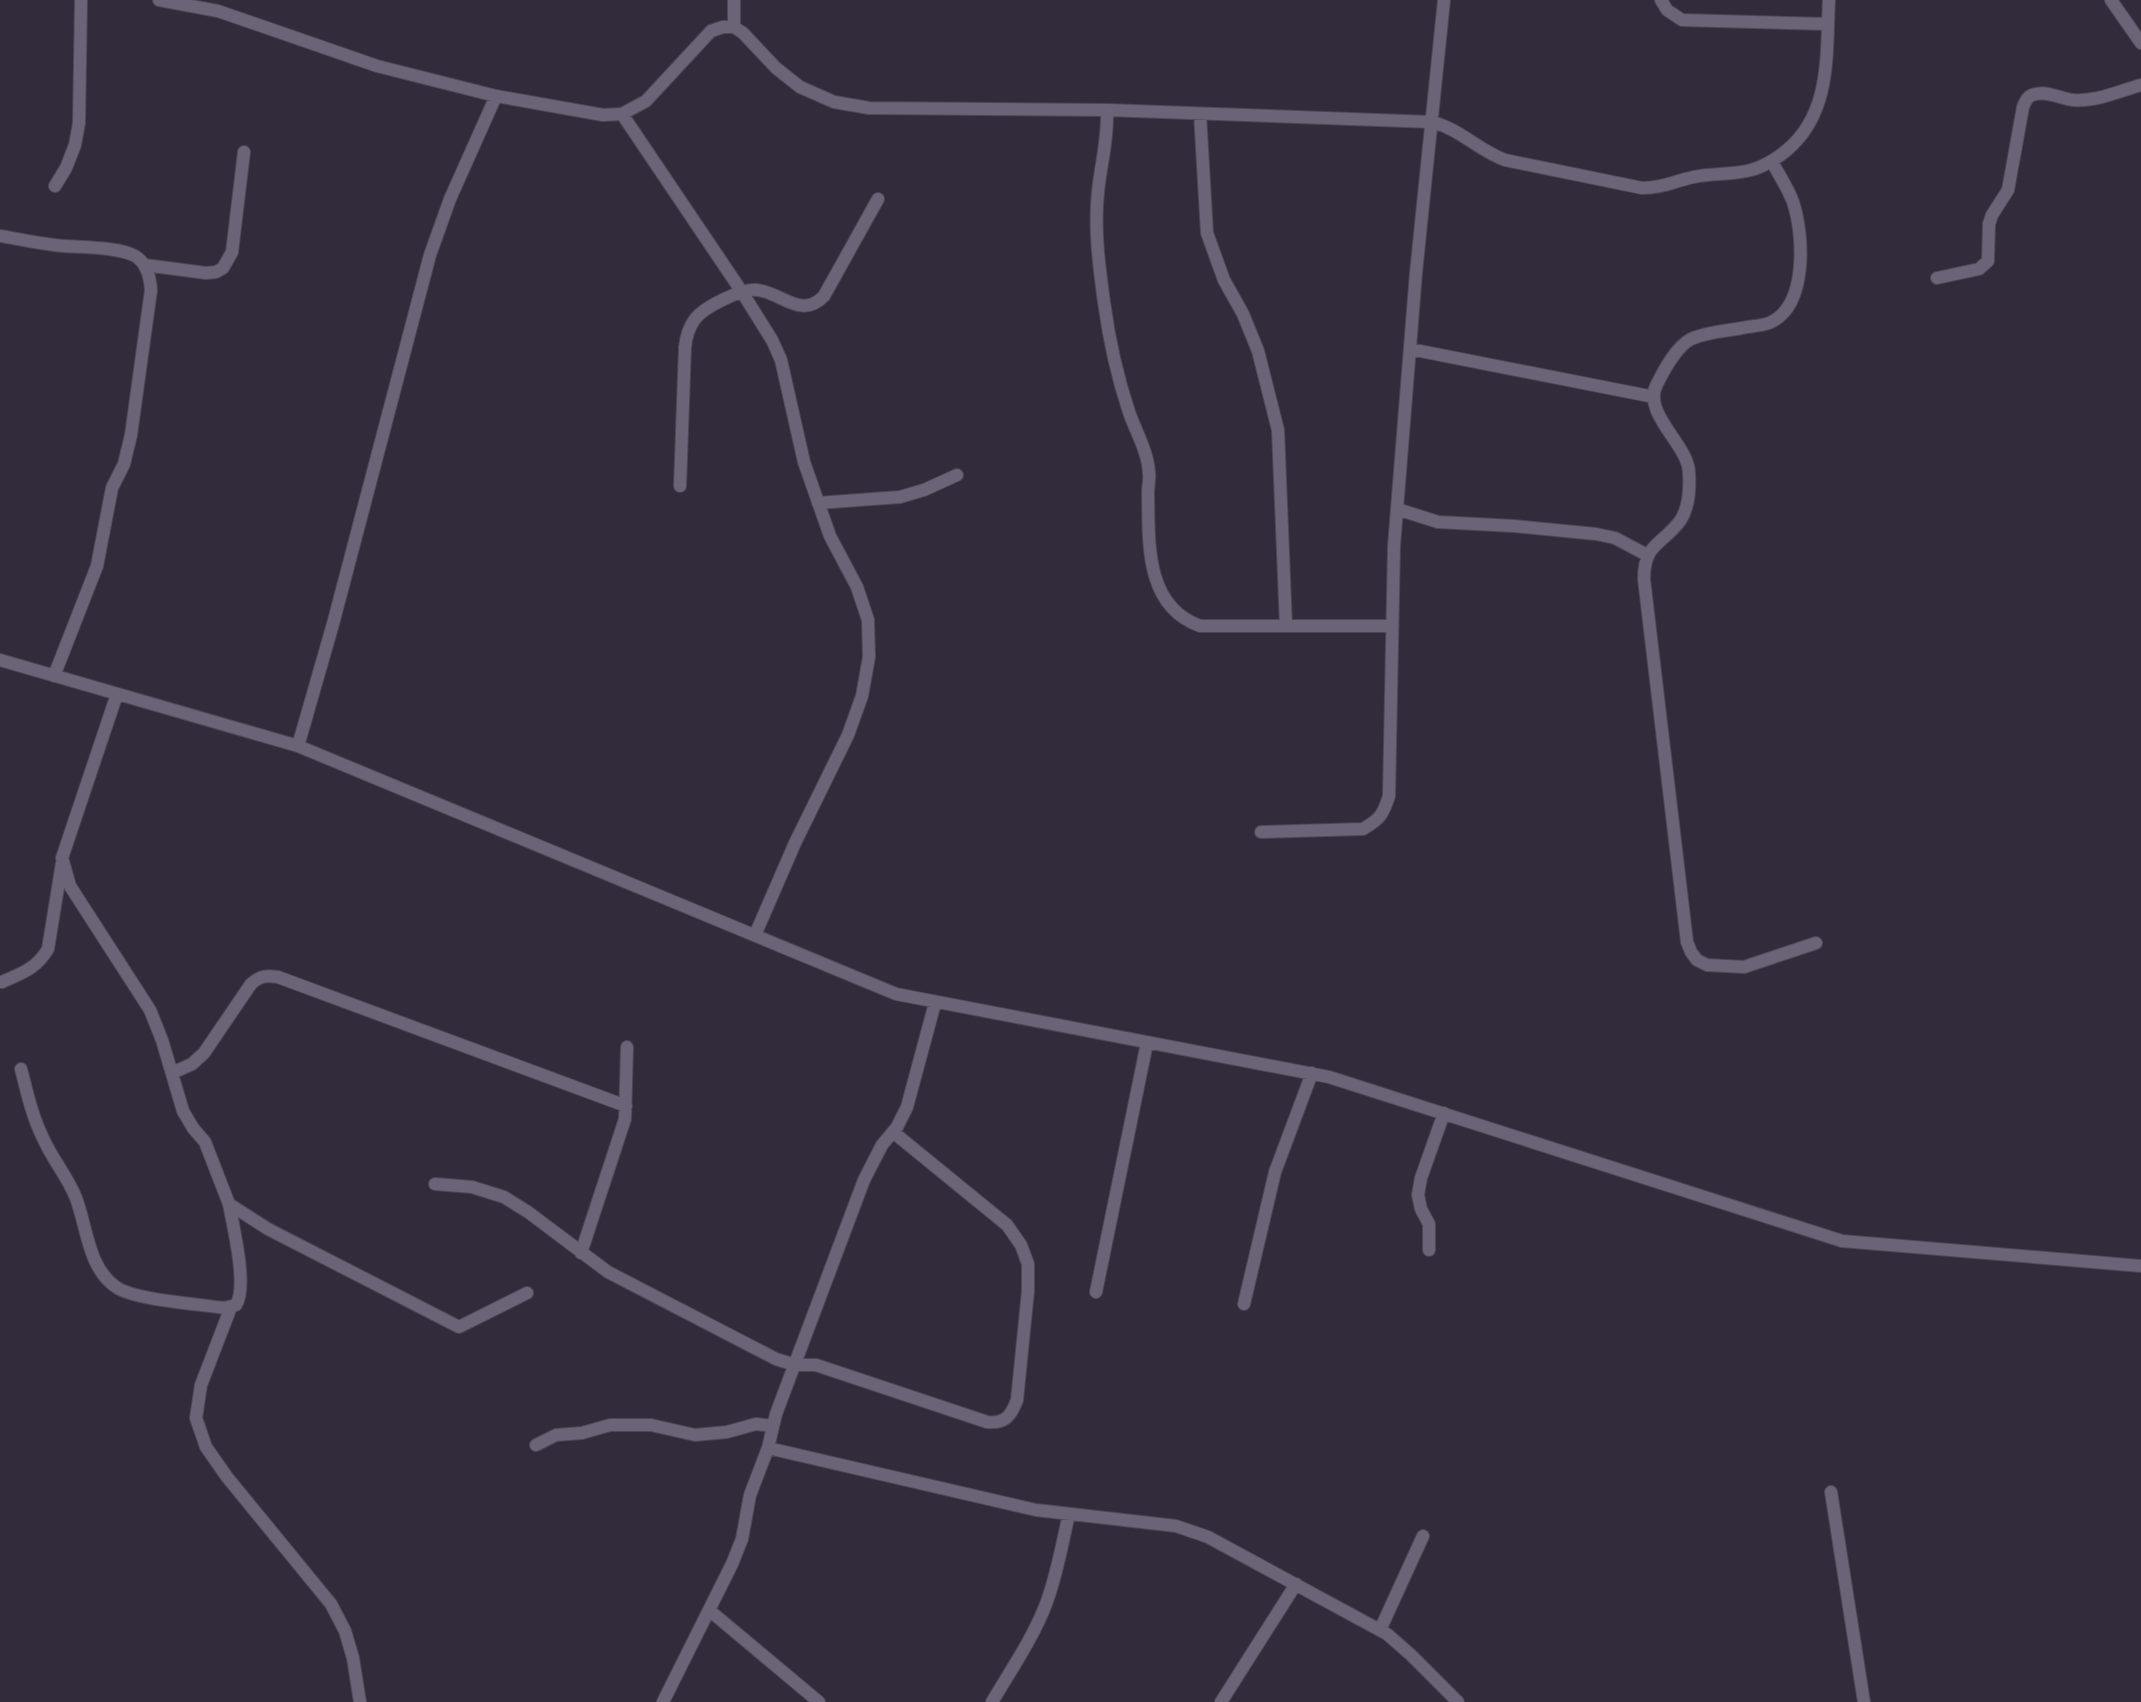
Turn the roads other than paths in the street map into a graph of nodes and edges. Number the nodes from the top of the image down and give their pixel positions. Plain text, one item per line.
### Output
1 (81, 0) edge
2 (158, 0) edge
3 (734, 0) edge
4 (1444, 0) edge
5 (1661, 0) edge
6 (1829, 0) edge
7 (2111, 0) edge
8 (1828, 24) junction
9 (734, 27) junction
10 (2141, 42) edge
11 (2141, 85) edge
12 (496, 96) junction
13 (1106, 110) junction
14 (622, 114) junction
15 (1200, 114) junction
16 (1432, 122) junction
17 (244, 152) dead end
18 (1772, 162) junction
19 (54, 186) dead end
20 (878, 199) dead end
21 (0, 236) edge
22 (145, 265) junction
23 (1937, 278) dead end
24 (742, 292) junction
25 (1410, 349) junction
26 (1654, 397) junction
27 (957, 475) dead end
28 (680, 486) dead end
29 (818, 503) junction
30 (1397, 509) junction
31 (1647, 555) junction
32 (1286, 626) junction
33 (1392, 626) junction
34 (0, 660) edge
35 (54, 676) junction
36 (117, 694) junction
37 (298, 746) junction
38 (1261, 832) dead end
39 (62, 858) junction
40 (755, 935) junction
41 (1816, 943) dead end
42 (2, 982) dead end
43 (935, 1003) junction
44 (1147, 1043) junction
45 (627, 1047) dead end
46 (21, 1069) dead end
47 (172, 1073) junction
48 (1312, 1073) junction
49 (626, 1106) junction
50 (1444, 1114) junction
51 (893, 1132) junction
52 (435, 1184) dead end
53 (229, 1204) junction
54 (1429, 1250) dead end
55 (580, 1253) junction
56 (2141, 1266) edge
57 (1096, 1292) dead end
58 (527, 1293) dead end
59 (1244, 1304) dead end
60 (232, 1307) junction
61 (795, 1365) junction
62 (773, 1426) junction
63 (536, 1445) dead end
64 (768, 1448) junction
65 (1832, 1492) dead end
66 (1069, 1514) junction
67 (1423, 1536) dead end
68 (1296, 1584) junction
69 (709, 1610) junction
70 (1380, 1630) junction
71 (360, 1702) edge
72 (663, 1702) edge
73 (819, 1702) edge
74 (992, 1702) edge
75 (1221, 1702) edge
76 (1458, 1702) edge
77 (1864, 1702) edge

1 - 19 street
2 - 12 street
3 - 9 street
4 - 16 street
5 - 8 street
6 - 8 street
7 - 10 street
8 - 18 street
9 - 13 street
9 - 14 street
11 - 23 street
12 - 14 street
12 - 37 street
13 - 15 street
13 - 32 street
14 - 24 street
15 - 16 street
15 - 32 street
16 - 18 street
16 - 25 street
17 - 22 street
18 - 26 street
20 - 24 street
21 - 22 street
22 - 35 street
24 - 28 street
24 - 29 street
25 - 26 street
25 - 30 street
26 - 31 street
27 - 29 street
29 - 40 street
30 - 31 street
30 - 33 street
31 - 41 street
32 - 33 street
33 - 38 street
34 - 35 street
35 - 36 street
36 - 37 street
36 - 39 street
37 - 40 street
39 - 42 street
39 - 47 street
40 - 43 street
43 - 44 street
43 - 51 street
44 - 48 street
44 - 57 street
45 - 49 street
46 - 60 street
47 - 49 street
47 - 53 street
48 - 50 street
48 - 59 street
49 - 55 street
50 - 54 street
50 - 56 street
51 - 61 street
51 - 61 street
52 - 55 street
53 - 58 street
53 - 60 street
55 - 61 street
60 - 71 street
61 - 62 street
62 - 63 street
62 - 64 street
64 - 66 street
64 - 69 street
65 - 77 street
66 - 68 street
66 - 74 street
67 - 70 street
68 - 70 street
68 - 75 street
69 - 72 street
69 - 73 street
70 - 76 street

